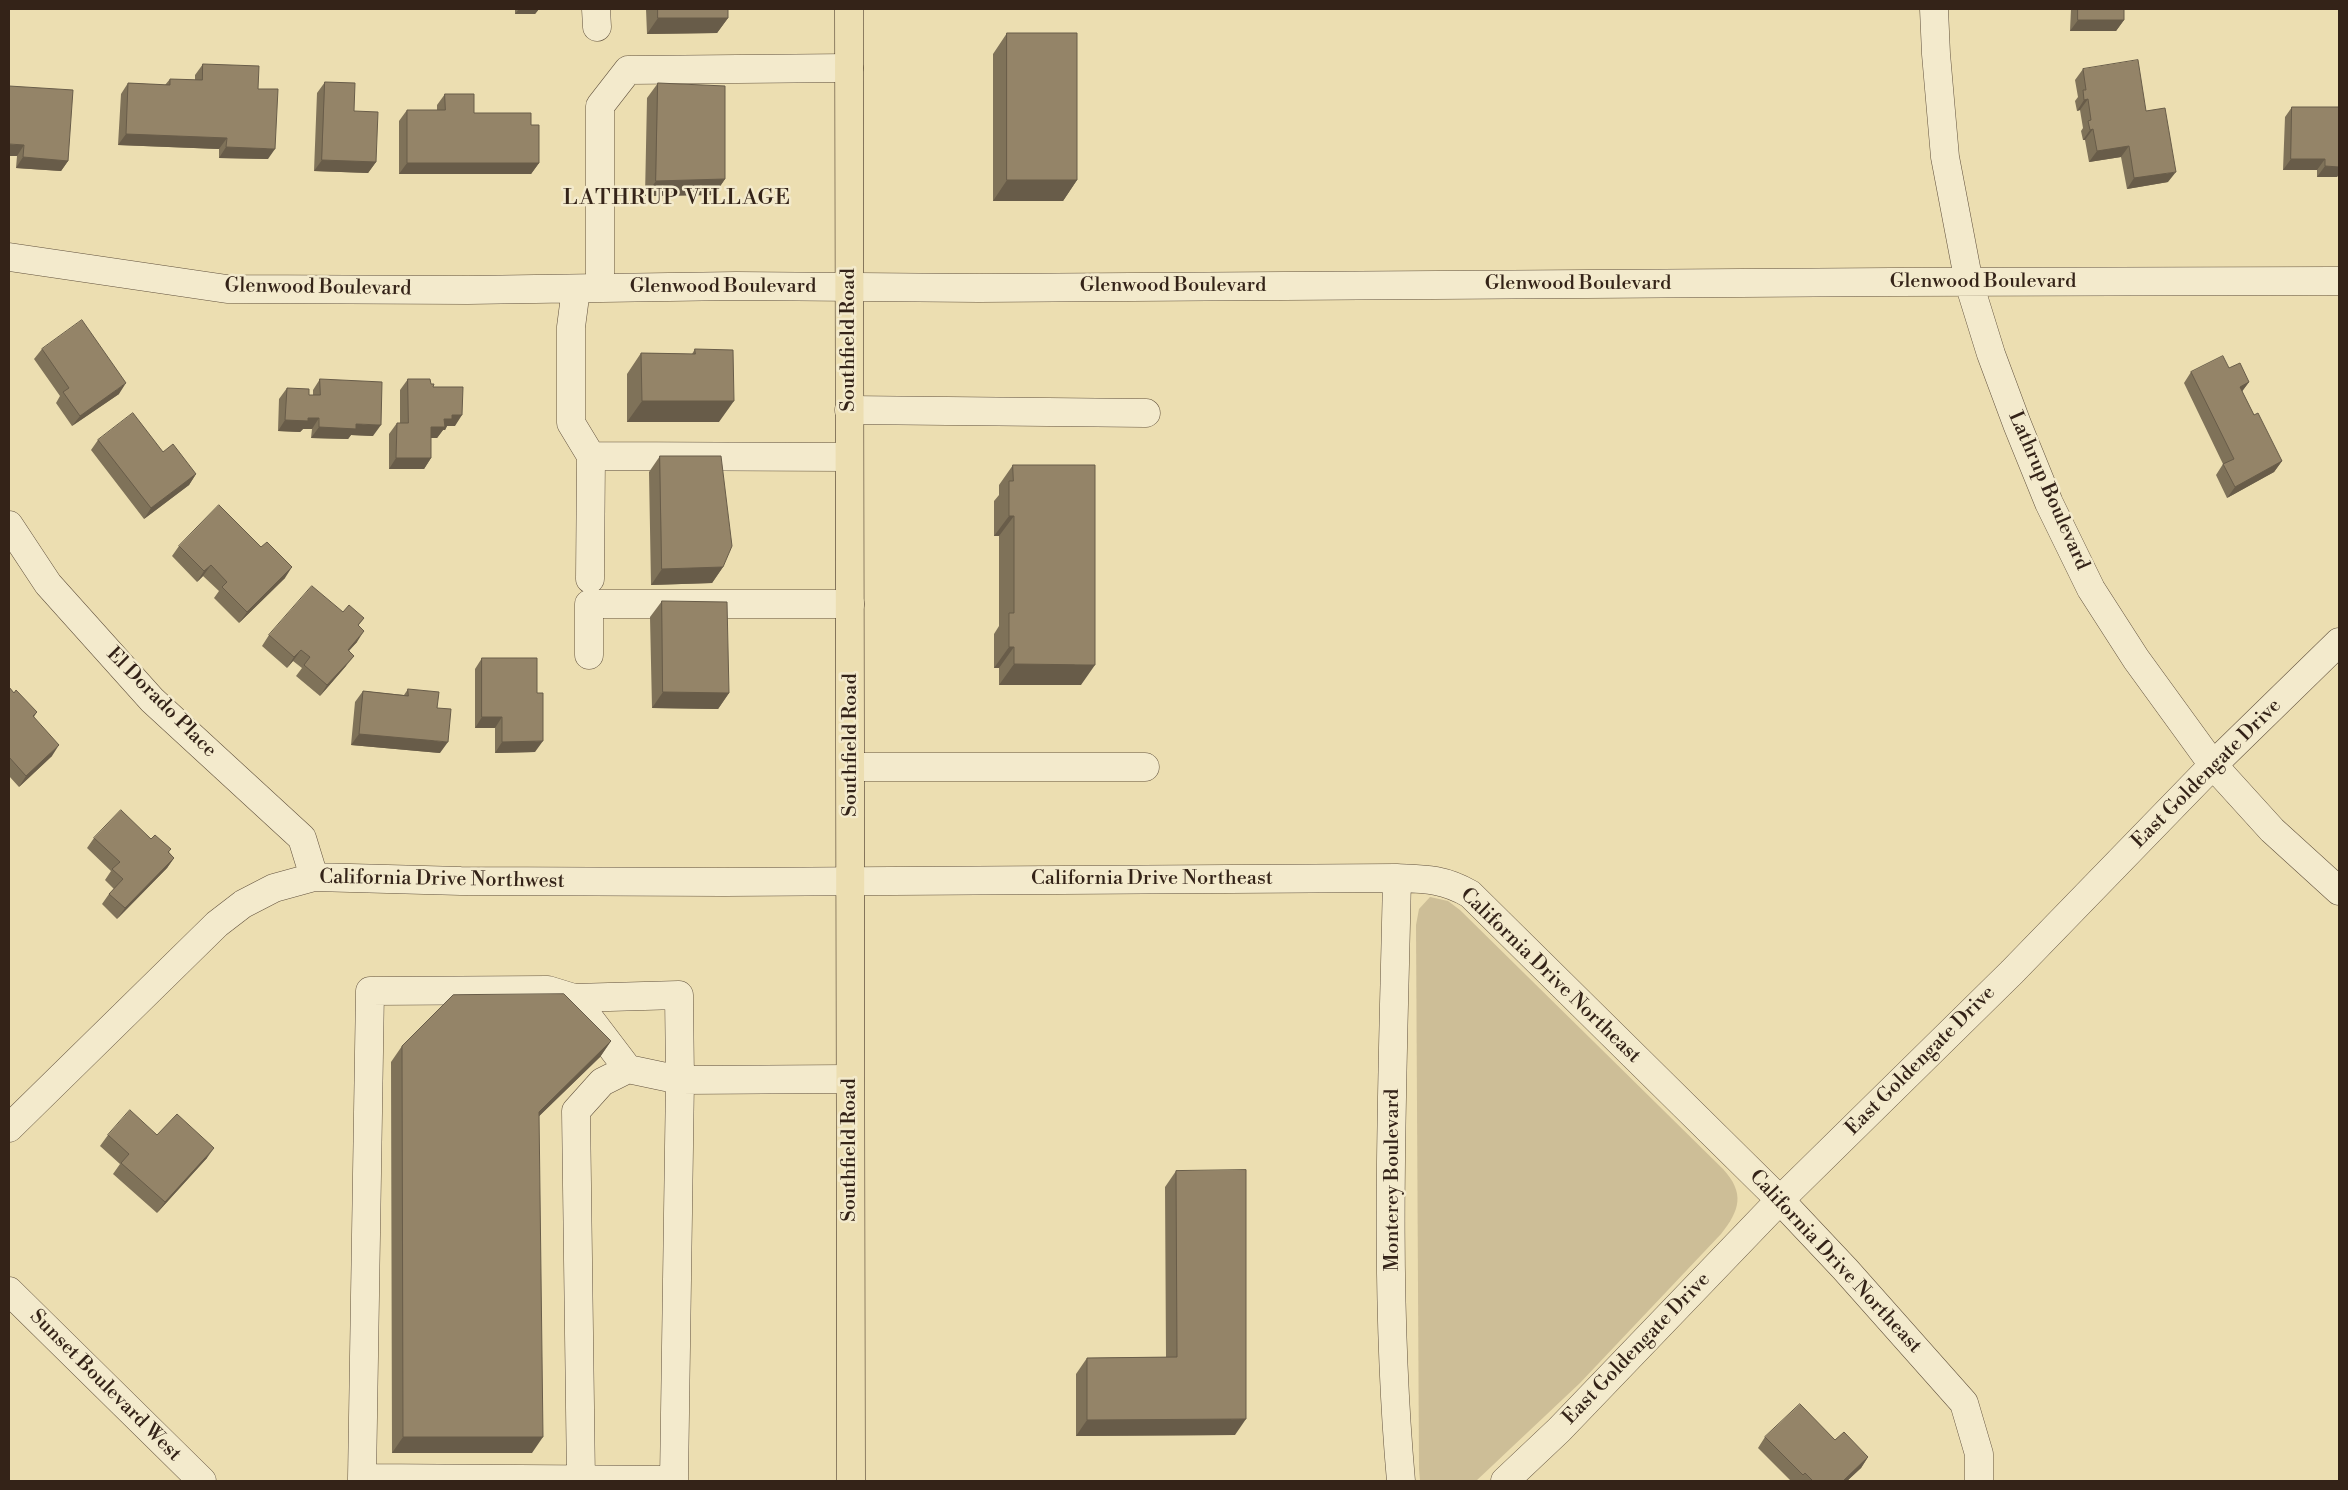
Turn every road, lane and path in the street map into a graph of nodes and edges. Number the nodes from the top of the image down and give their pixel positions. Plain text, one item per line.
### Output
1 (849, 9) edge
2 (1934, 9) edge
3 (848, 68) junction
4 (9, 257) edge
5 (2339, 281) edge
6 (1969, 283) junction
7 (849, 287) junction
8 (588, 289) junction
9 (849, 410) junction
10 (1146, 413) dead end
11 (591, 456) junction
12 (849, 458) junction
13 (9, 525) edge
14 (590, 579) dead end
15 (850, 604) junction
16 (2339, 642) edge
17 (589, 655) dead end
18 (2213, 765) junction
19 (851, 767) junction
20 (1145, 767) dead end
21 (314, 878) junction
22 (1397, 878) junction
23 (851, 880) junction
24 (2339, 891) edge
25 (574, 998) junction
26 (628, 1069) junction
27 (850, 1079) junction
28 (680, 1080) junction
29 (9, 1128) edge
30 (1780, 1200) junction
31 (9, 1291) edge
32 (362, 1479) edge
33 (581, 1480) edge
34 (202, 1481) edge
35 (851, 1481) edge
36 (1401, 1481) edge
37 (1505, 1481) edge
38 (1979, 1481) edge

1 - 3 main road, Southfield Road
2 - 6 street, Lathrup Boulevard
3 - 7 main road, Southfield Road
3 - 8 street
4 - 8 street, Glenwood Boulevard
5 - 6 street, Glenwood Boulevard
6 - 7 street, Glenwood Boulevard
6 - 18 street, Lathrup Boulevard
7 - 8 street, Glenwood Boulevard
7 - 9 main road, Southfield Road
8 - 11 street
9 - 10 street
9 - 12 main road, Southfield Road
11 - 12 street
11 - 14 street
12 - 15 main road, Southfield Road
13 - 21 street, El Dorado Place
15 - 17 street
15 - 19 main road, Southfield Road
16 - 18 street, East Goldengate Drive
18 - 24 street, Lathrup Boulevard
18 - 30 street, East Goldengate Drive
19 - 20 street
19 - 23 main road, Southfield Road
21 - 23 street, California Drive Northwest
21 - 29 street, California Drive Northwest
22 - 23 street, California Drive Northeast
22 - 30 street, California Drive Northeast
22 - 36 street, Monterey Boulevard
23 - 27 main road, Southfield Road
25 - 26 street
25 - 28 street
25 - 32 street
26 - 28 street
26 - 33 street
27 - 28 street
27 - 35 main road, Southfield Road
28 - 33 street
30 - 37 street, East Goldengate Drive
30 - 38 street, California Drive Northeast
31 - 34 street, Sunset Boulevard West
32 - 33 street

